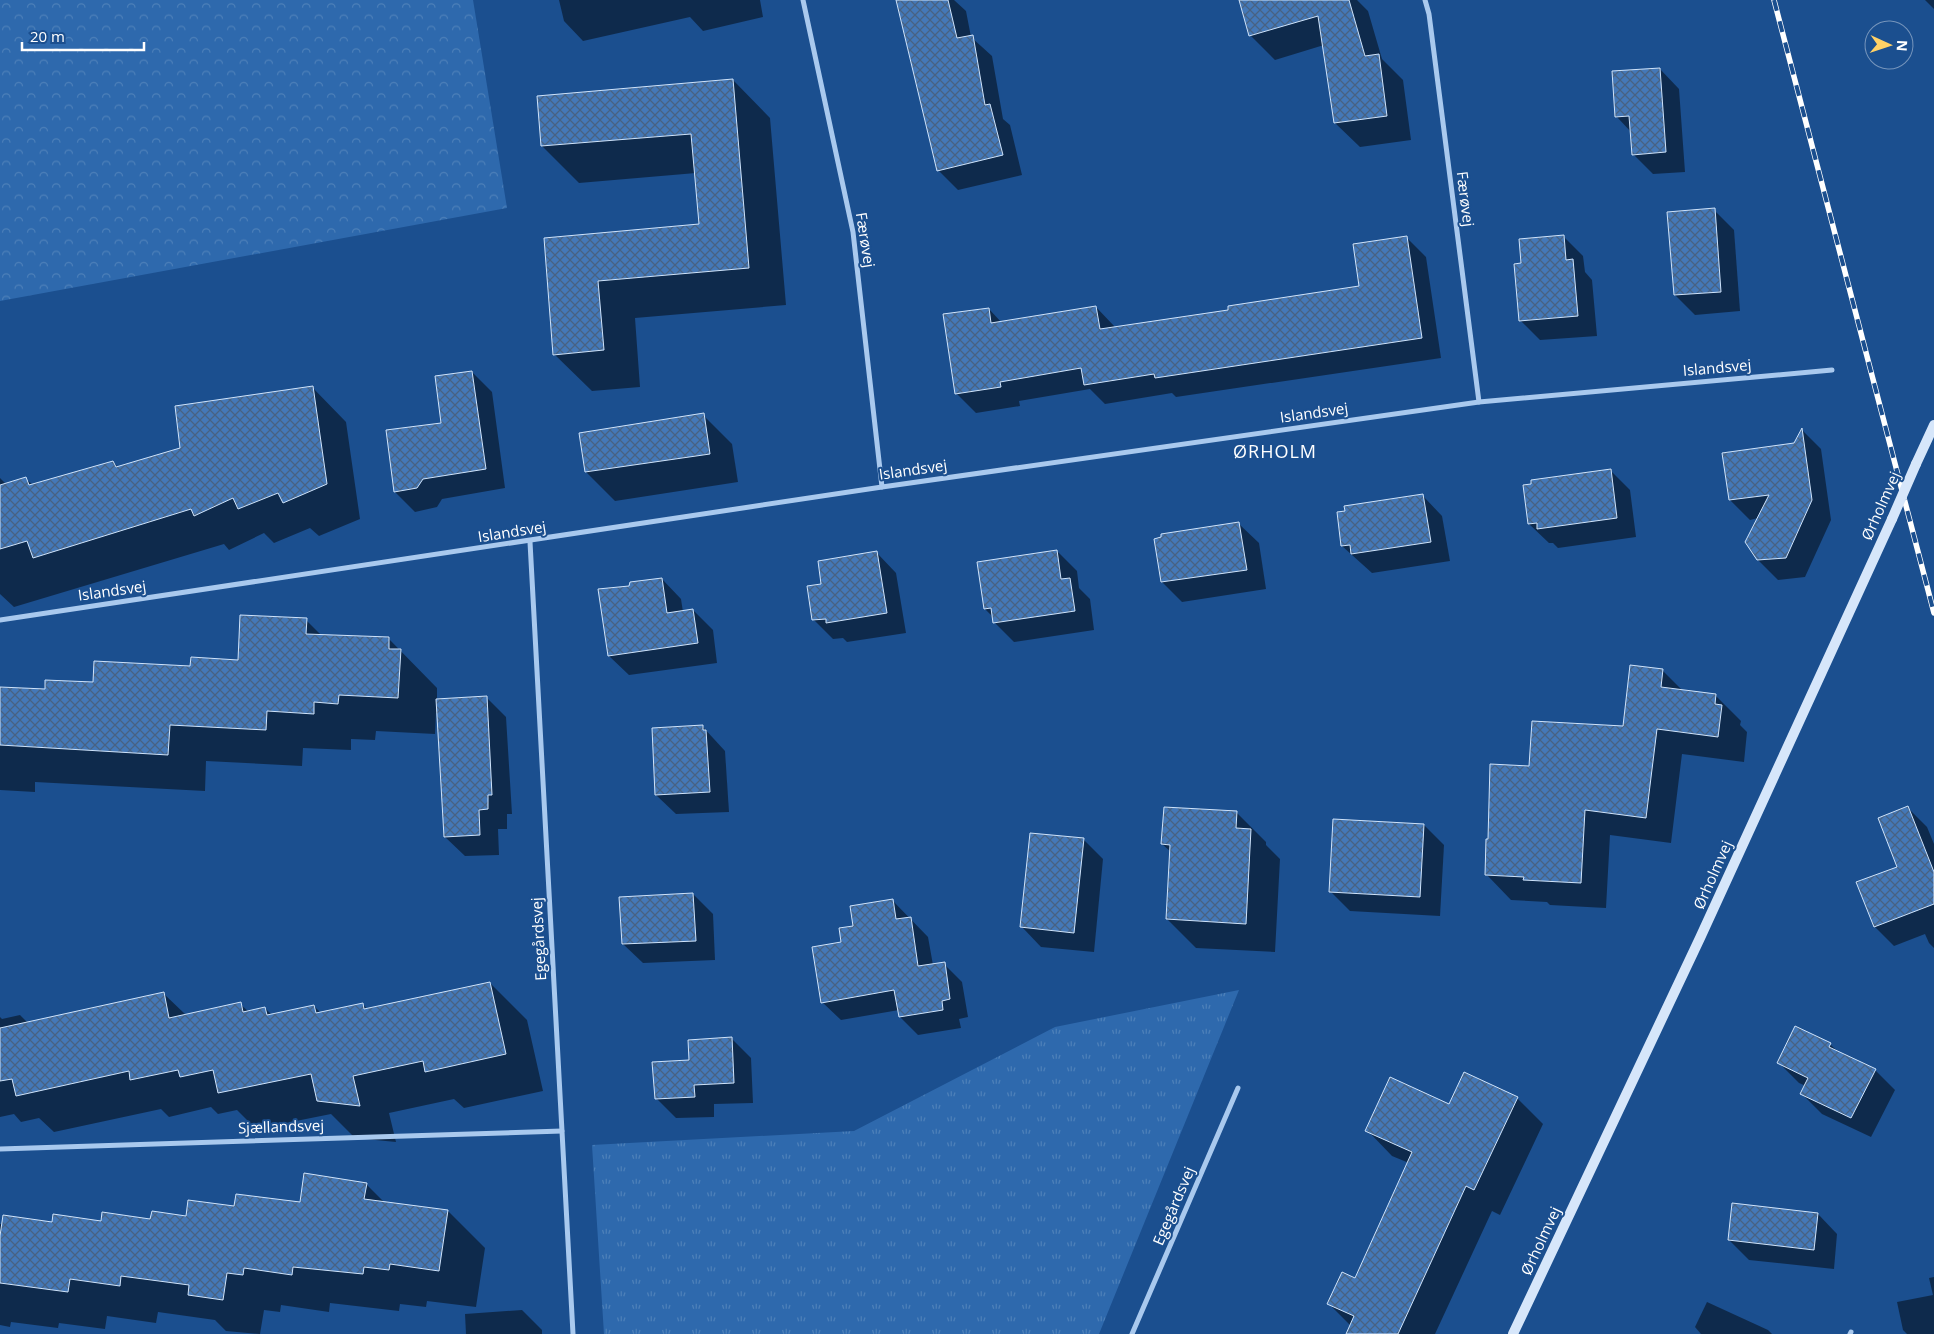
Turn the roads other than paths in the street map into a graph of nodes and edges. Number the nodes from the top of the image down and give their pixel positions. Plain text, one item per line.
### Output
1 (803, 0) edge
2 (1425, 0) edge
3 (1832, 370) dead end
4 (1479, 402) junction
5 (1934, 425) edge
6 (882, 487) junction
7 (530, 542) junction
8 (0, 620) edge
9 (1238, 1088) dead end
10 (562, 1131) junction
11 (0, 1149) edge
12 (573, 1334) edge
13 (1132, 1334) edge
14 (1514, 1334) edge

1 - 6 street, Færøvej
2 - 4 street, Færøvej
3 - 4 street, Islandsvej
4 - 6 street, Islandsvej
5 - 14 street, Ørholmvej, bridge
6 - 7 street, Islandsvej
7 - 8 street, Islandsvej
7 - 10 street, Egegårdsvej
9 - 13 street, Egegårdsvej
10 - 11 street, Sjællandsvej
10 - 12 street, Egegårdsvej

